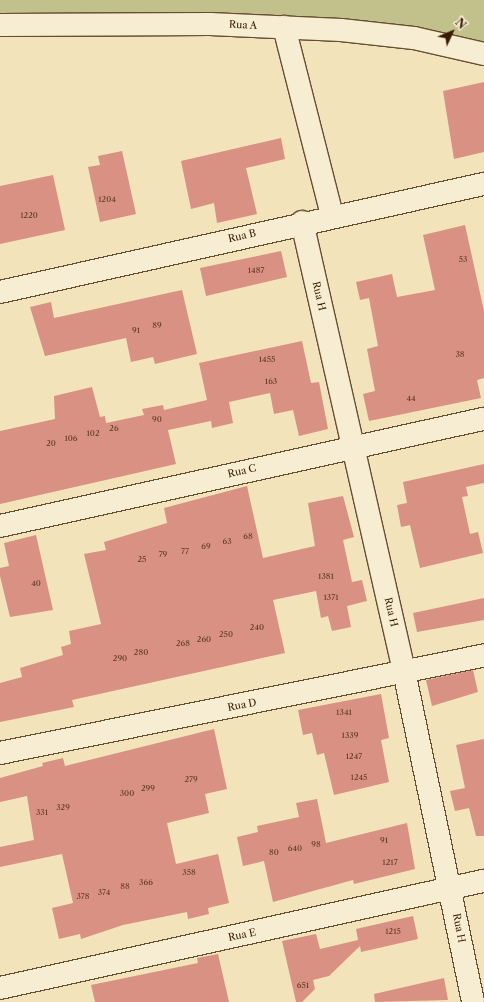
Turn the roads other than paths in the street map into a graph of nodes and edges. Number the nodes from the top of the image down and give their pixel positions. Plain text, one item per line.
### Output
1 (0, 25) edge
2 (284, 27) junction
3 (484, 54) edge
4 (484, 184) edge
5 (332, 216) junction
6 (302, 222) junction
7 (0, 292) edge
8 (484, 419) edge
9 (353, 446) junction
10 (0, 526) edge
11 (484, 655) edge
12 (404, 673) junction
13 (0, 753) edge
14 (484, 881) edge
15 (451, 888) junction
16 (0, 988) edge
17 (473, 1002) edge

1 - 2 street, Rua A
2 - 3 street, Rua A
2 - 5 street
4 - 5 street, Rua B
5 - 6 street, Rua B
6 - 7 street, Rua B
6 - 9 street, Rua H
8 - 9 street, Rua C
9 - 10 street, Rua C
9 - 12 street, Rua H
11 - 12 street, Rua D
12 - 13 street, Rua D
12 - 15 street, Rua H
14 - 15 street, Rua E
15 - 16 street, Rua E
15 - 17 street, Rua H

